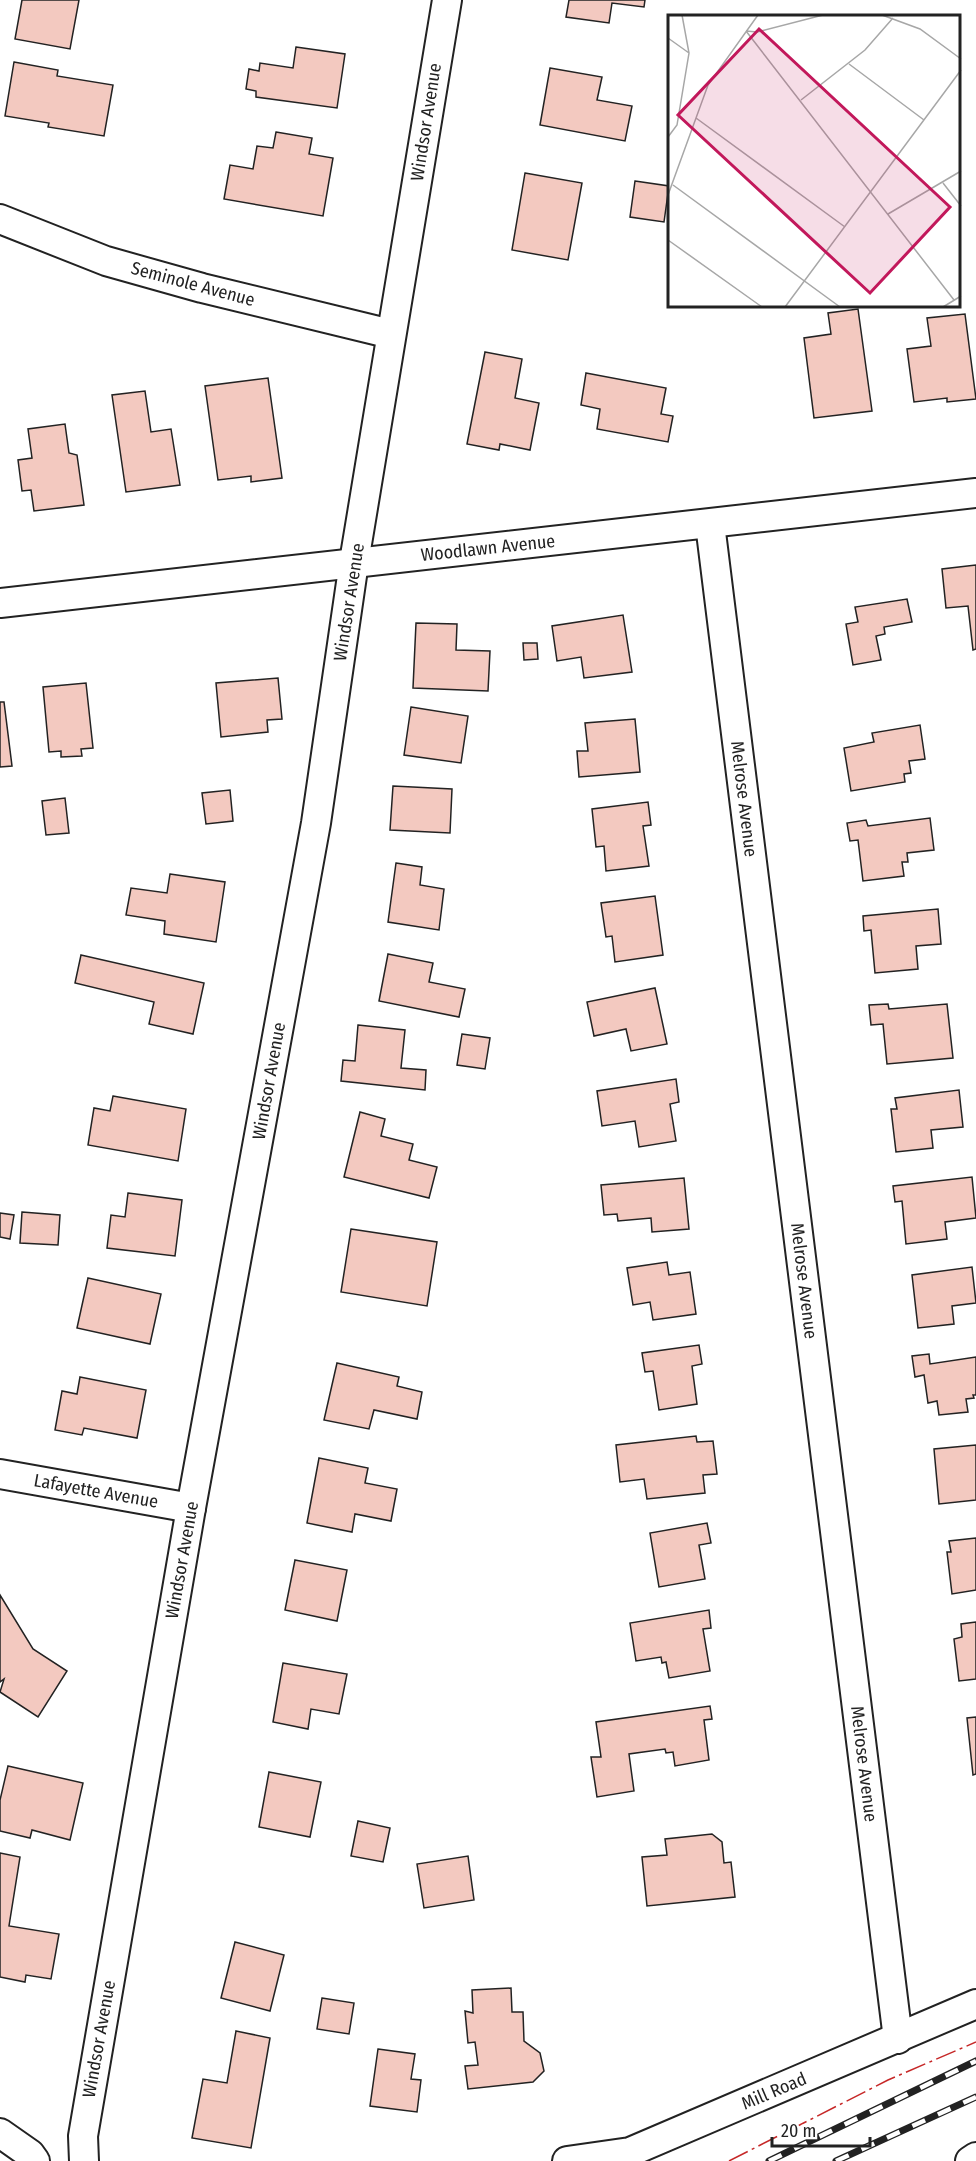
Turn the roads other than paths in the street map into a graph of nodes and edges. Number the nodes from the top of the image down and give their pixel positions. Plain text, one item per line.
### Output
1 (447, 0) edge
2 (0, 219) edge
3 (391, 334) junction
4 (976, 493) edge
5 (710, 524) junction
6 (354, 562) junction
7 (0, 603) edge
8 (0, 1474) edge
9 (191, 1508) junction
10 (976, 2004) edge
11 (898, 2038) junction
12 (0, 2133) edge
13 (976, 2157) edge
14 (35, 2161) edge
15 (84, 2161) edge
16 (567, 2161) edge
17 (970, 2161) edge

1 - 3 street, Windsor Avenue
2 - 3 street, Seminole Avenue
3 - 6 street, Windsor Avenue
4 - 5 street, Woodlawn Avenue
5 - 6 street, Woodlawn Avenue
5 - 11 street, Melrose Avenue
6 - 7 street, Woodlawn Avenue
6 - 9 street, Windsor Avenue
8 - 9 street, Lafayette Avenue
9 - 15 street, Windsor Avenue
10 - 11 street, Mill Road
11 - 16 street, Mill Road
12 - 14 street
13 - 17 street

